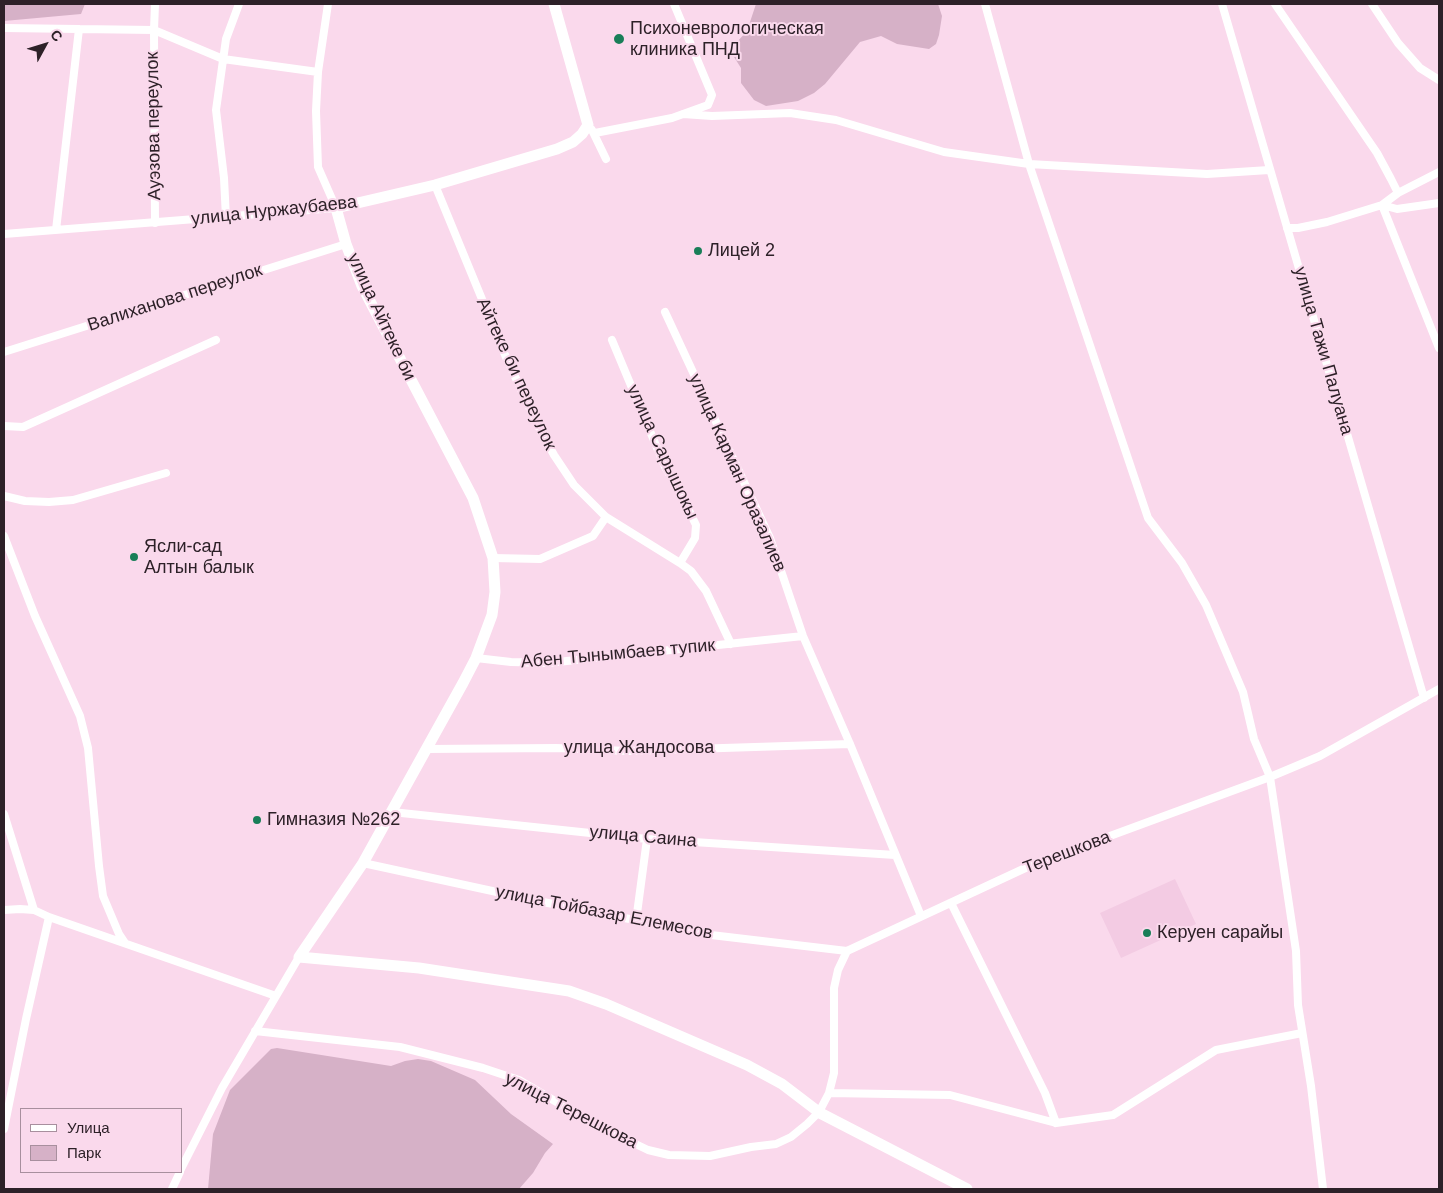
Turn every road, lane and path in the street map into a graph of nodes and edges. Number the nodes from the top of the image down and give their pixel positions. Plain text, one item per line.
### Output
1 (155, 4) edge
2 (239, 4) edge
3 (328, 4) edge
4 (554, 4) edge
5 (674, 4) edge
6 (985, 4) edge
7 (1222, 4) edge
8 (1275, 4) edge
9 (1372, 4) edge
10 (4, 28) edge
11 (79, 30) junction
12 (154, 30) junction
13 (223, 59) junction
14 (318, 72) junction
15 (1439, 80) edge
16 (683, 114) junction
17 (591, 129) junction
18 (606, 158) dead end
19 (1029, 164) junction
20 (1269, 170) junction
21 (1439, 172) edge
22 (435, 185) junction
23 (1398, 193) junction
24 (1439, 203) edge
25 (1382, 205) junction
26 (336, 208) junction
27 (226, 218) junction
28 (155, 223) junction
29 (1287, 228) junction
30 (56, 230) junction
31 (4, 234) edge
32 (346, 244) junction
33 (665, 312) dead end
34 (216, 340) dead end
35 (612, 340) dead end
36 (1439, 348) edge
37 (4, 352) edge
38 (4, 426) edge
39 (166, 473) dead end
40 (4, 496) edge
41 (606, 517) junction
42 (4, 536) edge
43 (493, 558) junction
44 (680, 563) junction
45 (803, 636) junction
46 (731, 644) junction
47 (476, 658) junction
48 (1439, 689) edge
49 (1424, 698) junction
50 (850, 744) junction
51 (427, 749) junction
52 (1270, 777) junction
53 (392, 812) junction
54 (4, 814) edge
55 (647, 839) junction
56 (895, 855) junction
57 (362, 863) junction
58 (951, 903) junction
59 (4, 910) edge
60 (34, 910) junction
61 (921, 916) junction
62 (49, 917) junction
63 (636, 921) junction
64 (125, 943) junction
65 (847, 951) junction
66 (299, 957) junction
67 (276, 996) junction
68 (255, 1030) junction
69 (1302, 1033) junction
70 (829, 1093) junction
71 (818, 1112) junction
72 (1056, 1123) junction
73 (4, 1129) edge
74 (182, 1169) edge
75 (180, 1173) edge
76 (172, 1189) edge
77 (967, 1189) edge
78 (1323, 1189) edge

1 - 12 street, Ауэзова переулок
2 - 13 street
3 - 14 street, улица Айтеке би
4 - 17 street
5 - 16 street
6 - 19 street
7 - 20 street, улица Тажи Палуана
8 - 23 street
9 - 15 street
10 - 11 street
11 - 12 street
11 - 30 street
12 - 13 street
12 - 28 street, Ауэзова переулок
13 - 14 street
13 - 27 street
14 - 26 street, улица Айтеке би
16 - 17 street
16 - 19 street
17 - 18 street
17 - 22 street, улица Нуржаубаева
19 - 20 street
19 - 52 street
20 - 29 street, улица Тажи Палуана
21 - 23 street
22 - 26 street, улица Нуржаубаева
22 - 41 street, Айтеке би переулок
23 - 25 street
24 - 25 street
25 - 29 street
25 - 36 street
26 - 27 street, улица Нуржаубаева
26 - 32 street, улица Айтеке би
27 - 28 street, улица Нуржаубаева
28 - 30 street, улица Нуржаубаева
29 - 49 street, улица Тажи Палуана
30 - 31 street, улица Нуржаубаева
32 - 37 street, Валиханова переулок
32 - 43 street, улица Айтеке би
33 - 45 street, улица Карман Оразалиев
34 - 38 street
35 - 44 street, улица Сарышокы
39 - 40 street
41 - 43 street
41 - 44 street, Айтеке би переулок
42 - 64 street
43 - 47 street, улица Айтеке би
44 - 46 street, Айтеке би переулок
45 - 46 street, Абен Тынымбаев тупик
45 - 50 street, улица Карман Оразалиев
46 - 47 street, Абен Тынымбаев тупик
47 - 51 street, улица Айтеке би
48 - 49 street, Терешкова
49 - 52 street, Терешкова
50 - 51 street, улица Жандосова
50 - 56 street, улица Карман Оразалиев
51 - 53 street, улица Айтеке би
52 - 58 street, Терешкова
52 - 69 street
53 - 55 street, улица Саина
53 - 57 street, улица Айтеке би
54 - 60 street
55 - 56 street, улица Саина
55 - 63 street
56 - 61 street, улица Карман Оразалиев
57 - 63 street, улица Тойбазар Елемесов
57 - 66 street, улица Айтеке би
58 - 61 street, Терешкова
58 - 72 street
59 - 60 street
60 - 62 street
61 - 65 street, Терешкова
62 - 64 street
62 - 73 street
63 - 65 street, улица Тойбазар Елемесов
64 - 67 street
65 - 70 street
66 - 67 street
66 - 71 street
67 - 68 street
68 - 71 street, улица Терешкова
68 - 74 street
69 - 72 street
69 - 78 street
70 - 71 street
70 - 72 street
71 - 77 street
75 - 76 street

